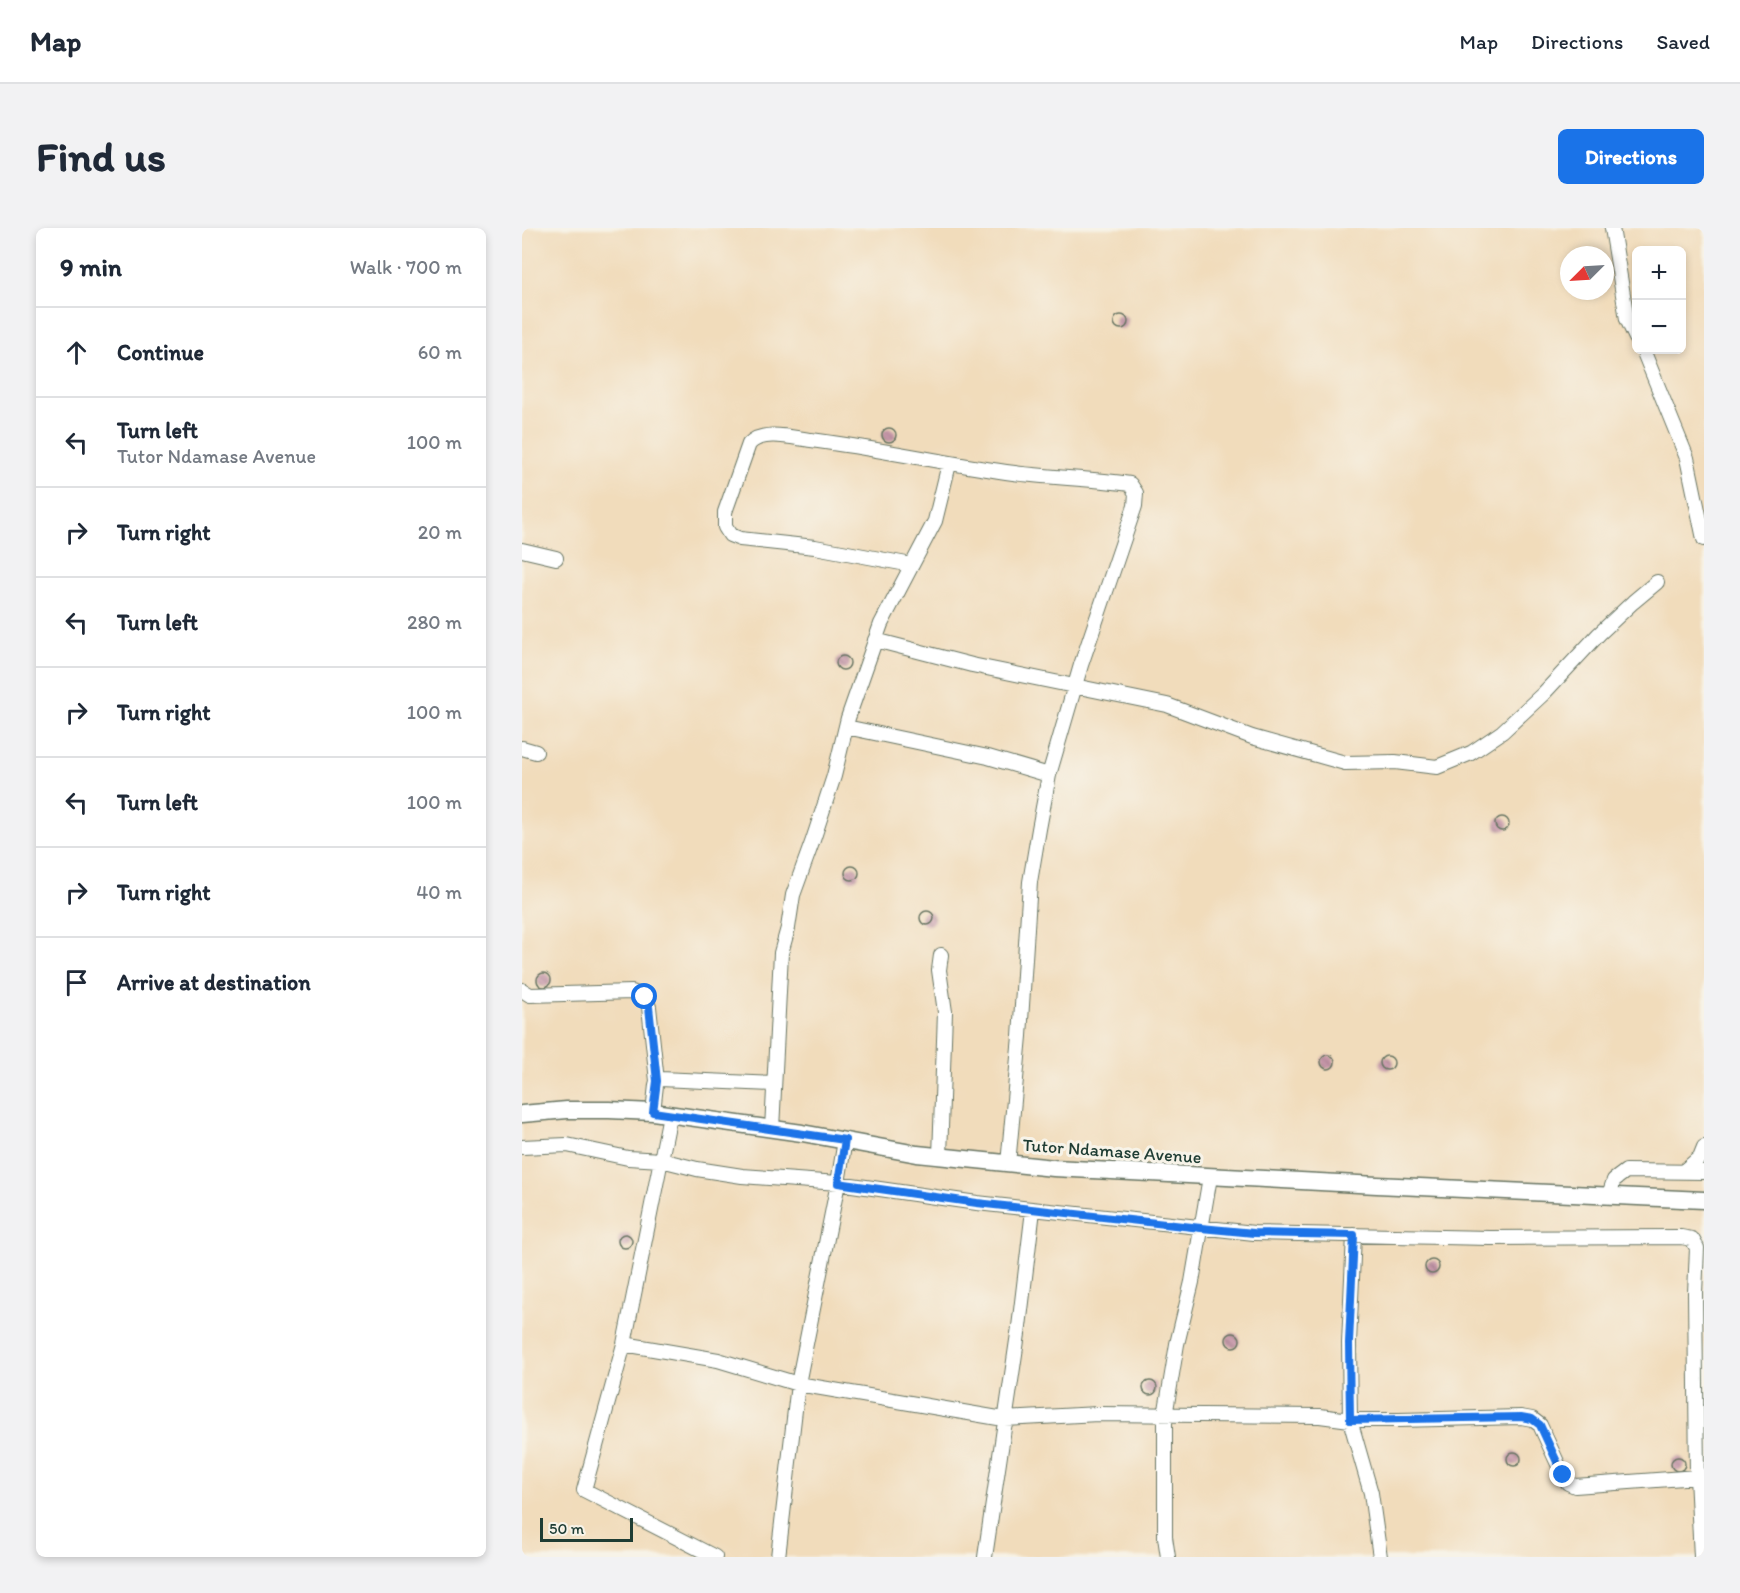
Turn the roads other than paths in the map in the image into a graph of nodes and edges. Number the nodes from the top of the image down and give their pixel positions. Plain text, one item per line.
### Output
1 (1612, 228) edge
2 (1632, 330) edge
3 (1645, 354) edge
4 (949, 464) junction
5 (1704, 539) edge
6 (522, 550) edge
7 (556, 558) dead end
8 (912, 565) junction
9 (1657, 582) dead end
10 (875, 640) junction
11 (1075, 686) junction
12 (846, 727) junction
13 (522, 748) edge
14 (536, 752) dead end
15 (1049, 775) junction
16 (941, 955) dead end
17 (522, 990) edge
18 (657, 1081) junction
19 (774, 1084) junction
20 (653, 1112) junction
21 (522, 1114) edge
22 (670, 1115) junction
23 (772, 1129) junction
24 (845, 1140) junction
25 (522, 1147) edge
26 (1704, 1147) edge
27 (940, 1156) junction
28 (661, 1161) junction
29 (1008, 1164) junction
30 (1684, 1171) junction
31 (1704, 1172) edge
32 (1210, 1177) junction
33 (838, 1183) junction
34 (1609, 1195) junction
35 (1704, 1200) edge
36 (1033, 1209) junction
37 (1201, 1228) junction
38 (1354, 1235) junction
39 (624, 1344) junction
40 (798, 1384) junction
41 (1165, 1416) junction
42 (1004, 1419) junction
43 (1350, 1420) junction
44 (1701, 1438) edge
45 (1697, 1477) junction
46 (715, 1557) edge
47 (778, 1557) edge
48 (985, 1557) edge
49 (1168, 1557) edge
50 (1380, 1557) edge
51 (1701, 1557) edge

1 - 2 street
3 - 5 street
4 - 8 street
4 - 8 street
4 - 11 street
6 - 7 street
8 - 10 street
9 - 11 street
10 - 11 street
10 - 12 street
11 - 15 street
12 - 15 street
12 - 19 street
13 - 14 street
15 - 29 street
16 - 27 street
17 - 18 street
18 - 19 street
18 - 20 street
19 - 23 street
20 - 21 street, Tutor Ndamase Avenue
20 - 22 street, Tutor Ndamase Avenue
22 - 23 street, Tutor Ndamase Avenue
22 - 28 street
23 - 24 street, Tutor Ndamase Avenue
24 - 27 street, Tutor Ndamase Avenue
24 - 33 street
25 - 28 street
26 - 30 street
27 - 29 street, Tutor Ndamase Avenue
28 - 33 street
28 - 39 street
29 - 32 street, Tutor Ndamase Avenue
30 - 31 street
30 - 34 street
32 - 34 street, Tutor Ndamase Avenue
32 - 37 street
33 - 36 street
33 - 40 street
34 - 35 street, Tutor Ndamase Avenue
36 - 37 street
36 - 42 street
37 - 38 street
37 - 41 street
38 - 43 street
38 - 44 street
39 - 40 street
39 - 46 street
40 - 42 street
40 - 47 street
41 - 42 street
41 - 43 street
41 - 49 street
42 - 48 street
43 - 45 street
43 - 50 street
44 - 45 street
45 - 51 street

